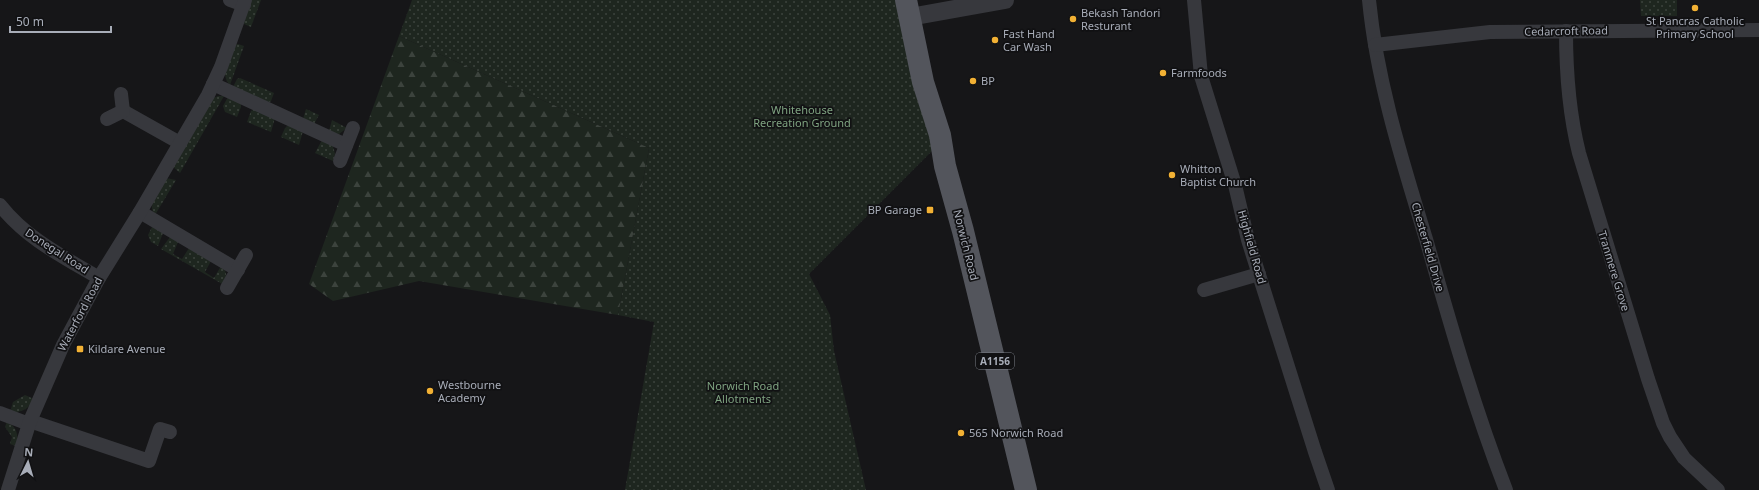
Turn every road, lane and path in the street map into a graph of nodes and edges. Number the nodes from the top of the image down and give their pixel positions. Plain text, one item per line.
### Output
1 (230, 0) edge
2 (1005, 0) edge
3 (1194, 0) edge
4 (1369, 0) edge
5 (244, 2) edge
6 (908, 9) edge
7 (1759, 30) edge
8 (1566, 31) junction
9 (1374, 45) junction
10 (213, 84) junction
11 (121, 94) dead end
12 (123, 111) junction
13 (107, 119) dead end
14 (354, 128) dead end
15 (180, 144) junction
16 (346, 145) junction
17 (340, 161) dead end
18 (0, 205) edge
19 (140, 212) junction
20 (246, 255) dead end
21 (238, 270) junction
22 (1259, 274) junction
23 (99, 278) junction
24 (227, 288) dead end
25 (1204, 290) dead end
26 (0, 413) edge
27 (29, 422) junction
28 (170, 432) dead end
29 (8, 490) edge
30 (1026, 490) edge
31 (1328, 490) edge
32 (1506, 490) edge
33 (1718, 490) edge

1 - 5 street
2 - 6 street
3 - 22 street, Highfield Road
4 - 9 street, Chesterfield Drive
5 - 10 street, Waterford Road
6 - 30 main road, Norwich Road / A1156
7 - 8 street, Cedarcroft Road
8 - 9 street, Cedarcroft Road
8 - 33 street, Tranmere Grove
9 - 32 street, Chesterfield Drive
10 - 15 street, Waterford Road
10 - 16 street
11 - 12 street
12 - 13 street
12 - 15 street
14 - 16 street
15 - 19 street, Waterford Road
16 - 17 street
18 - 23 street, Donegal Road
19 - 21 street
19 - 23 street, Waterford Road
20 - 21 street
21 - 24 street
22 - 25 street
22 - 31 street, Highfield Road
23 - 27 street, Waterford Road
26 - 27 street
27 - 28 street
27 - 29 street, Waterford Road

